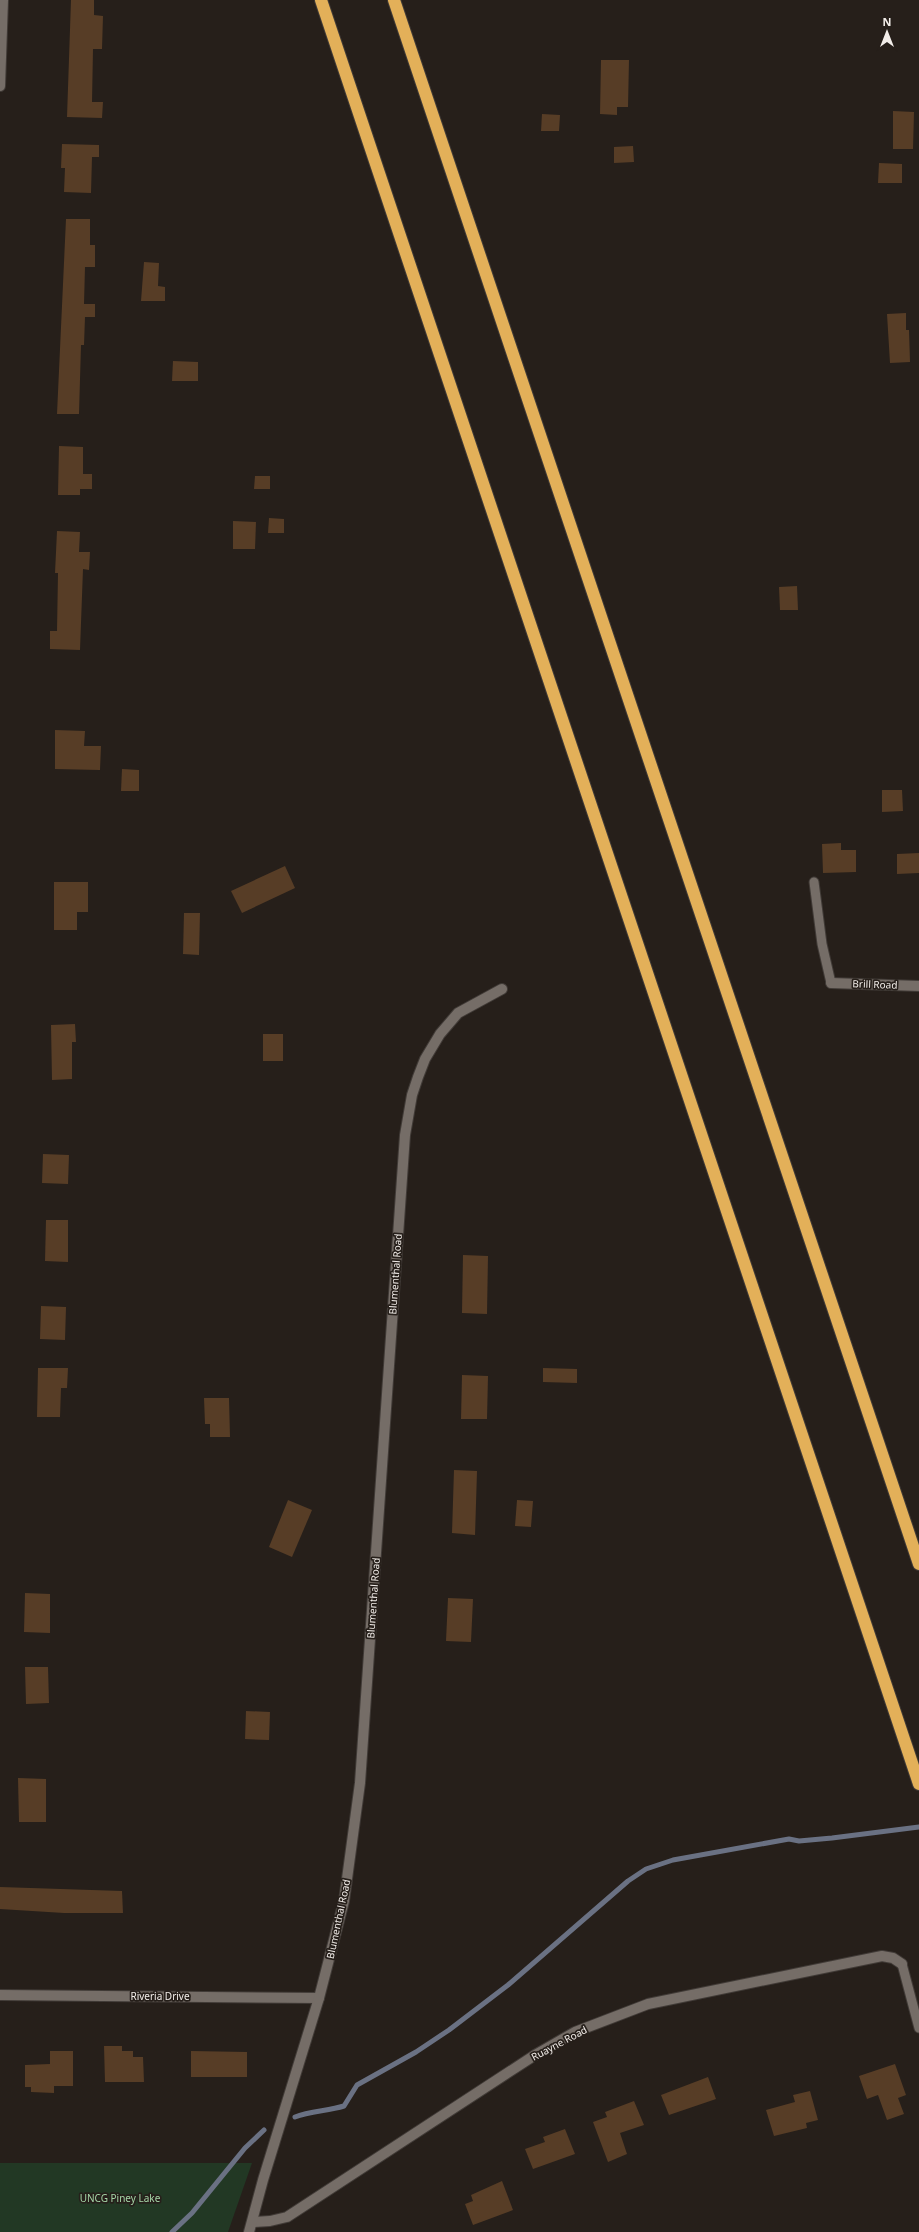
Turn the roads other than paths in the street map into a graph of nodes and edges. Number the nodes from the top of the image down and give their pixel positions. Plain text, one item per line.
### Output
1 (3, 0) edge
2 (321, 0) edge
3 (394, 0) edge
4 (0, 86) edge
5 (814, 882) dead end
6 (831, 983) joint
7 (919, 986) edge
8 (502, 989) dead end
9 (919, 1564) edge
10 (919, 1784) edge
11 (902, 1964) joint
12 (0, 1995) edge
13 (319, 1998) junction
14 (919, 2028) edge
15 (252, 2222) junction
16 (249, 2232) edge

1 - 4 street
2 - 10 highway
3 - 9 highway
5 - 6 lane
6 - 7 street, Brill Road
8 - 13 street, Blumenthal Road
11 - 14 lane
11 - 15 street, Ruayne Road
12 - 13 street, Riveria Drive
13 - 15 street, Blumenthal Road
15 - 16 street, Blumenthal Road

